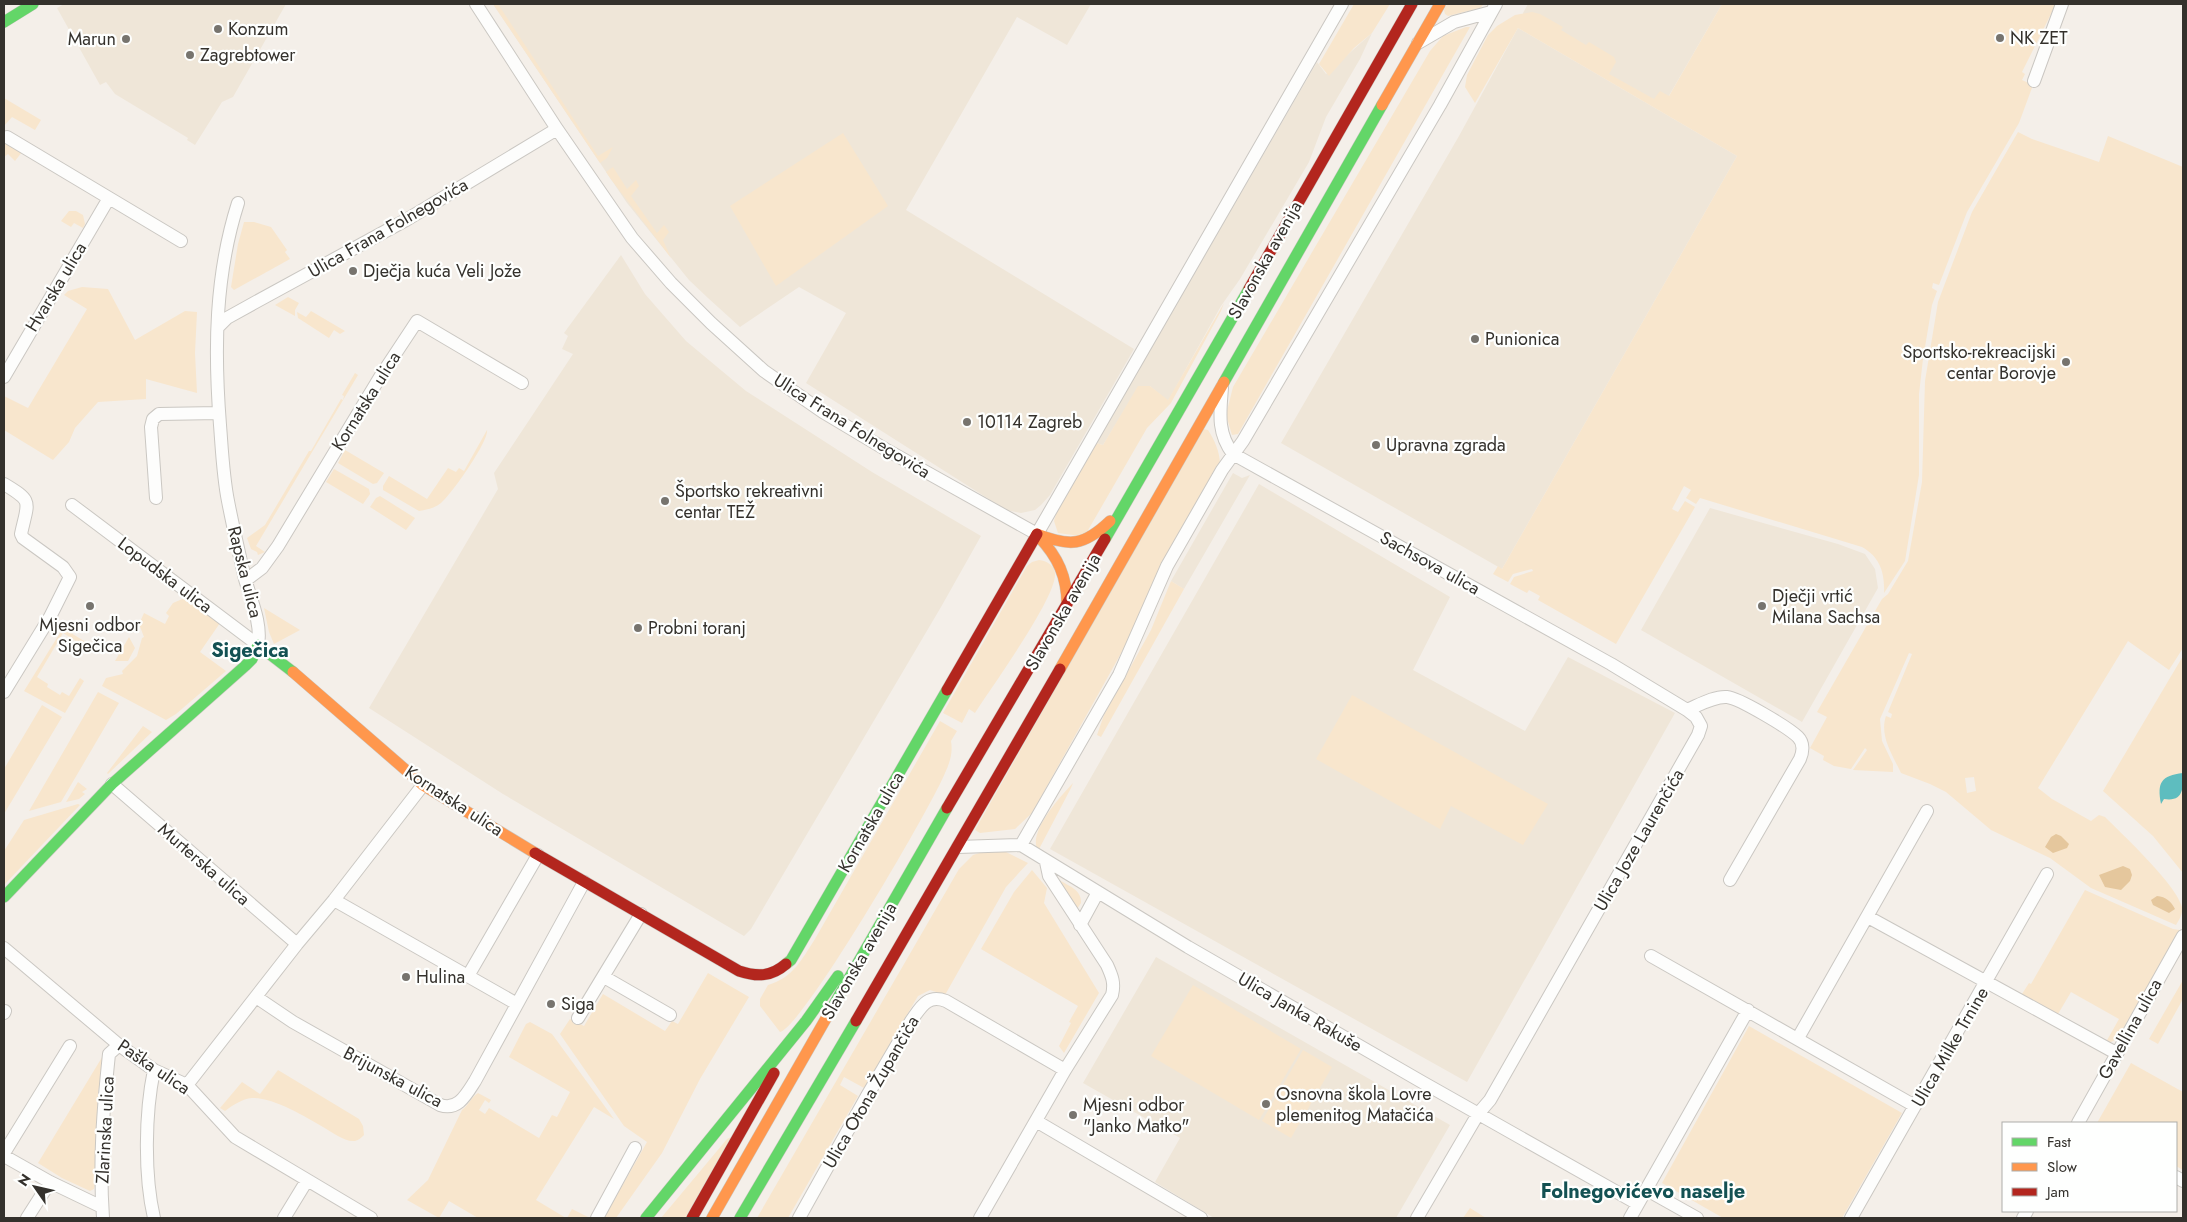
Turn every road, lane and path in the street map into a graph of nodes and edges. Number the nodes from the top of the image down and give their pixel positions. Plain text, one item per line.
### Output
1 (32, 4) edge
2 (476, 4) edge
3 (1342, 4) edge
4 (1412, 4) edge
5 (1440, 4) edge
6 (2062, 4) edge
7 (1494, 8) edge
8 (4, 22) edge
9 (1416, 45) junction
10 (2034, 81) dead end
11 (557, 129) junction
12 (7, 137) dead end
13 (109, 198) junction
14 (238, 203) dead end
15 (181, 241) dead end
16 (219, 326) junction
17 (4, 377) edge
18 (522, 383) dead end
19 (1223, 386) junction
20 (219, 413) junction
21 (1233, 454) junction
22 (4, 484) edge
23 (156, 498) dead end
24 (72, 505) dead end
25 (1124, 506) junction
26 (1037, 534) junction
27 (246, 580) junction
28 (1067, 605) junction
29 (258, 645) junction
30 (4, 692) edge
31 (1687, 710) junction
32 (112, 784) junction
33 (422, 785) junction
34 (1927, 811) dead end
35 (1021, 845) junction
36 (958, 847) junction
37 (538, 855) junction
38 (1046, 862) junction
39 (2047, 874) dead end
40 (1730, 880) dead end
41 (584, 882) junction
42 (903, 884) junction
43 (1098, 892) junction
44 (4, 896) edge
45 (334, 900) junction
46 (641, 914) junction
47 (1868, 917) junction
48 (1080, 925) junction
49 (2183, 936) edge
50 (297, 944) junction
51 (4, 948) edge
52 (1651, 956) dead end
53 (468, 976) junction
54 (604, 977) junction
55 (1987, 982) junction
56 (256, 997) junction
57 (517, 1004) junction
58 (1748, 1010) junction
59 (670, 1014) dead end
60 (578, 1018) dead end
61 (806, 1021) junction
62 (1798, 1038) junction
63 (119, 1045) junction
64 (70, 1046) dead end
65 (2116, 1053) junction
66 (154, 1070) junction
67 (1065, 1070) junction
68 (187, 1085) junction
69 (1915, 1106) junction
70 (1478, 1114) junction
71 (1036, 1121) junction
72 (2079, 1122) edge
73 (635, 1148) dead end
74 (4, 1154) edge
75 (50, 1182) junction
76 (306, 1182) junction
77 (1647, 1190) junction
78 (754, 1193) junction
79 (1638, 1204) junction
80 (103, 1213) edge
81 (27, 1218) edge
82 (154, 1218) edge
83 (284, 1218) edge
84 (371, 1218) edge
85 (597, 1218) edge
86 (646, 1218) edge
87 (692, 1218) edge
88 (712, 1218) edge
89 (740, 1218) edge
90 (744, 1218) edge
91 (799, 1218) edge
92 (980, 1218) edge
93 (1201, 1218) edge
94 (1417, 1218) edge
95 (1630, 1218) edge
96 (1698, 1218) edge
97 (1851, 1218) edge

1 - 8 main road
2 - 11 street, Ulica Frana Folnegovića
3 - 26 street
4 - 25 main road, Slavonska avenija
5 - 9 main road, Slavonska avenija
6 - 10 street
7 - 9 street
7 - 21 street
9 - 19 main road, Slavonska avenija
11 - 16 street, Ulica Frana Folnegovića
11 - 26 street, Ulica Frana Folnegovića
12 - 13 street
13 - 15 street
13 - 17 street, Hvarska ulica
14 - 16 street, Rapska ulica
16 - 20 street, Rapska ulica
18 - 27 street, Kornatska ulica
19 - 21 street
19 - 36 main road, Slavonska avenija
20 - 23 street
20 - 27 street, Rapska ulica
21 - 31 street, Sachsova ulica
21 - 35 street
22 - 30 street
24 - 29 street, Lopudska ulica
25 - 26 main road
25 - 28 main road, Slavonska avenija
26 - 28 main road
26 - 46 main road, Kornatska ulica
27 - 29 street, Rapska ulica
28 - 42 main road, Slavonska avenija
29 - 32 main road
29 - 33 main road, Kornatska ulica
31 - 40 street
31 - 70 street, Ulica Joze Laurenčića
32 - 44 main road
32 - 50 street, Murterska ulica
33 - 37 main road, Kornatska ulica
33 - 45 street
34 - 47 street
35 - 36 street
35 - 38 street, Ulica Janka Rakuše
36 - 78 main road, Slavonska avenija
37 - 41 main road, Kornatska ulica
37 - 53 street
38 - 43 street, Ulica Janka Rakuše
38 - 48 street
39 - 55 street, Ulica Milke Trnine
41 - 46 main road, Kornatska ulica
41 - 57 street
42 - 61 main road
42 - 88 main road, Slavonska avenija
43 - 48 street
43 - 70 street, Ulica Janka Rakuše
45 - 50 street
45 - 53 street
46 - 54 street
47 - 55 street
47 - 62 street
48 - 67 street
49 - 65 street, Gavellina ulica
50 - 56 street
51 - 63 street, Paška ulica
52 - 58 street
53 - 57 street
54 - 59 street
54 - 60 street
55 - 65 street
55 - 69 street, Ulica Milke Trnine
56 - 57 street, Brijunska ulica
56 - 68 street
58 - 62 street
58 - 77 street
61 - 86 main road
61 - 87 main road
62 - 69 street
63 - 66 street, Paška ulica
63 - 80 street, Zlarinska ulica
64 - 74 street
65 - 72 street, Gavellina ulica
66 - 68 street, Paška ulica
66 - 82 street
67 - 71 street
67 - 91 street, Ulica Otona Župančiča
68 - 76 street, Paška ulica
69 - 97 street, Ulica Milke Trnine
70 - 79 street, Ulica Janka Rakuše
70 - 94 street, Ulica Joze Laurenčića
71 - 92 street
71 - 93 street
73 - 85 street
74 - 75 street
75 - 80 street
75 - 81 street
76 - 83 street
76 - 84 street, Paška ulica
77 - 79 street
77 - 96 street
78 - 89 main road, Slavonska avenija
78 - 90 main road
79 - 95 street

